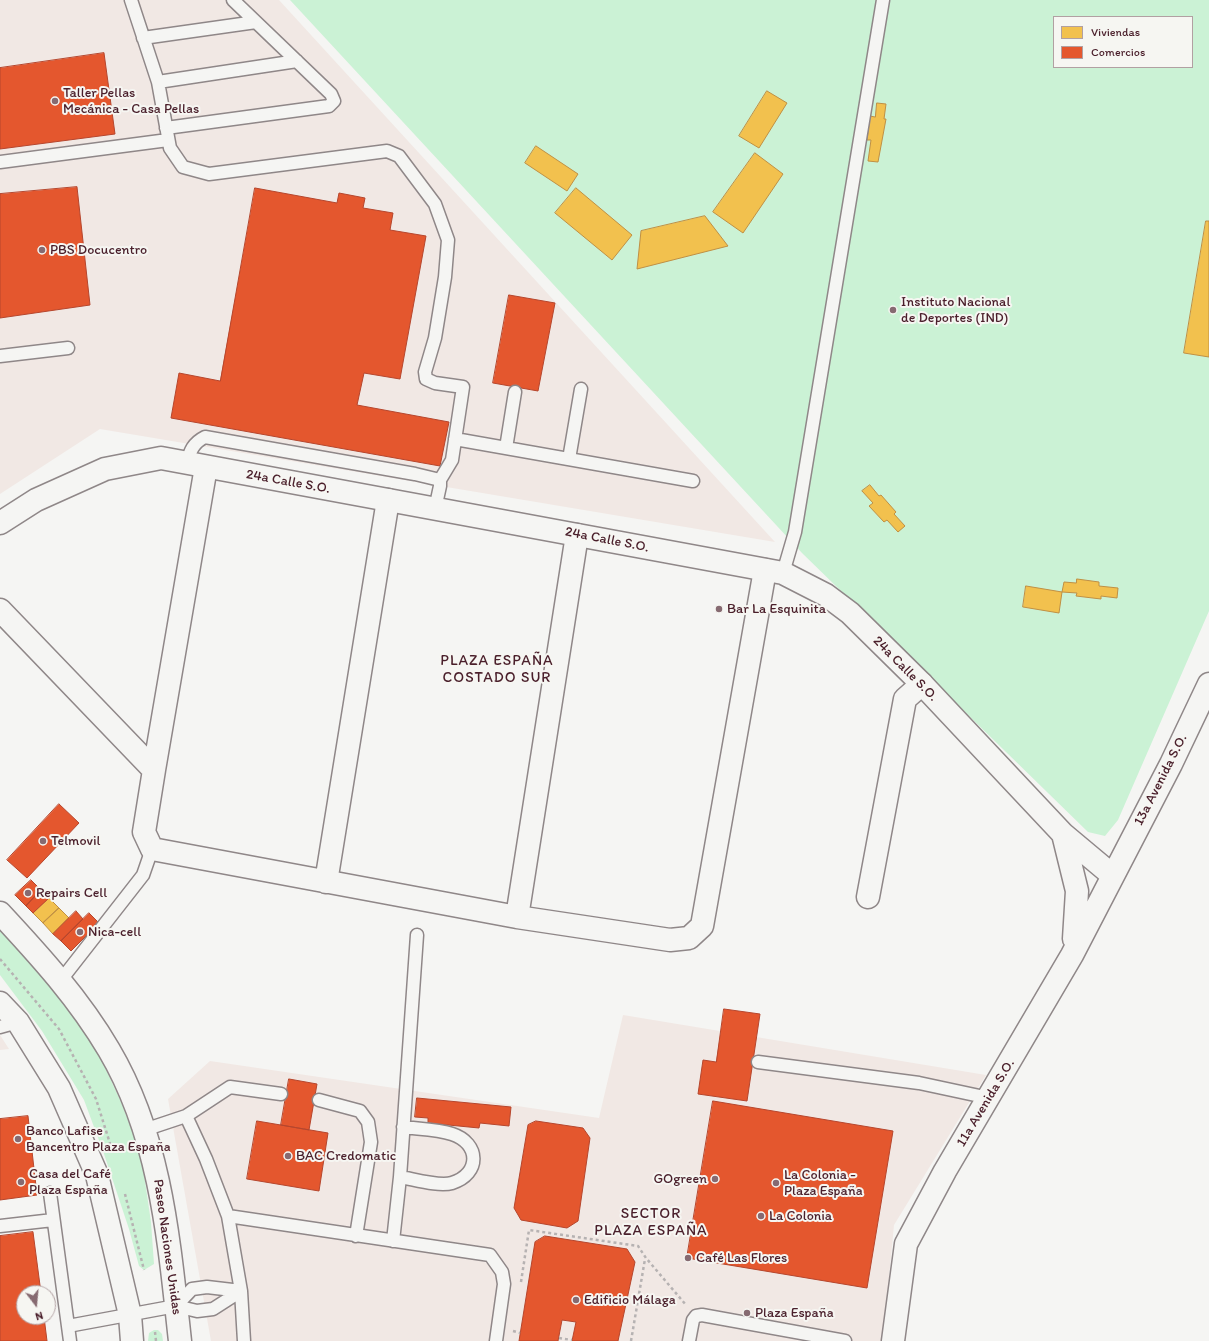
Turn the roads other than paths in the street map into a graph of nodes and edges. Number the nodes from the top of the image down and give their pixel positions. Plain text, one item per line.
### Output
1 (131, 0) edge
2 (233, 0) edge
3 (883, 0) edge
4 (256, 22) junction
5 (143, 38) junction
6 (297, 61) junction
7 (158, 82) junction
8 (167, 134) junction
9 (0, 162) edge
10 (68, 348) dead end
11 (0, 356) edge
12 (581, 389) dead end
13 (515, 392) dead end
14 (456, 439) junction
15 (506, 448) junction
16 (569, 459) junction
17 (196, 465) junction
18 (440, 480) junction
19 (692, 481) dead end
20 (388, 500) junction
21 (435, 509) junction
22 (0, 523) edge
23 (577, 535) junction
24 (774, 571) junction
25 (0, 610) edge
26 (922, 684) junction
27 (1209, 684) edge
28 (154, 770) junction
29 (1063, 834) junction
30 (152, 849) junction
31 (1112, 875) junction
32 (326, 882) junction
33 (868, 897) dead end
34 (0, 913) edge
35 (517, 917) junction
36 (417, 935) dead end
37 (1072, 955) junction
38 (61, 980) junction
39 (0, 1003) edge
40 (9, 1025) edge
41 (758, 1062) dead end
42 (281, 1094) dead end
43 (989, 1098) junction
44 (319, 1100) dead end
45 (186, 1116) junction
46 (403, 1127) junction
47 (144, 1130) junction
48 (400, 1177) junction
49 (50, 1193) dead end
50 (228, 1216) junction
51 (53, 1220) junction
52 (0, 1226) edge
53 (356, 1236) junction
54 (393, 1241) junction
55 (241, 1291) junction
56 (176, 1306) junction
57 (130, 1315) junction
58 (68, 1326) junction
59 (809, 1338) edge
60 (70, 1341) edge
61 (132, 1341) edge
62 (180, 1341) edge
63 (244, 1341) edge
64 (496, 1341) edge
65 (689, 1341) edge
66 (845, 1341) edge
67 (893, 1341) edge

1 - 5 lane
2 - 4 lane
3 - 24 lane
4 - 5 lane
4 - 6 lane
5 - 7 lane
6 - 7 lane
6 - 8 lane
7 - 8 lane
8 - 9 lane
8 - 14 lane
10 - 11 lane
12 - 16 lane
13 - 15 lane
14 - 15 lane
14 - 18 lane
15 - 16 lane
16 - 19 lane
17 - 18 lane
17 - 20 street, 24a Calle S.O.
17 - 22 street, 24a Calle S.O.
17 - 28 street
18 - 21 lane
20 - 21 street, 24a Calle S.O.
20 - 32 street
21 - 23 street, 24a Calle S.O.
23 - 24 street, 24a Calle S.O.
23 - 35 street
24 - 26 street, 24a Calle S.O.
24 - 35 street
25 - 28 street
26 - 29 street, 24a Calle S.O.
26 - 33 street
27 - 31 street, 13a Avenida S.O.
28 - 30 street
29 - 31 street, 24a Calle S.O.
29 - 37 street
30 - 32 street
30 - 38 lane
31 - 37 street, 11a Avenida S.O.
32 - 35 street
34 - 38 street, Paseo Naciones Unidas
36 - 46 lane
37 - 43 street, 11a Avenida S.O.
38 - 47 street, Paseo Naciones Unidas
39 - 40 street
40 - 57 street
41 - 43 lane
42 - 45 lane
43 - 67 street, 11a Avenida S.O.
44 - 53 lane
45 - 47 lane
45 - 50 lane
46 - 48 lane
46 - 48 lane
47 - 56 street, Paseo Naciones Unidas
48 - 54 lane
49 - 51 lane
50 - 53 lane
50 - 55 lane
51 - 52 lane
51 - 58 lane
53 - 54 lane
54 - 64 lane
55 - 56 lane
55 - 56 lane
55 - 63 lane
56 - 57 lane
56 - 62 street, Paseo Naciones Unidas
57 - 58 lane
57 - 61 street
58 - 60 lane
59 - 65 lane
59 - 66 lane

